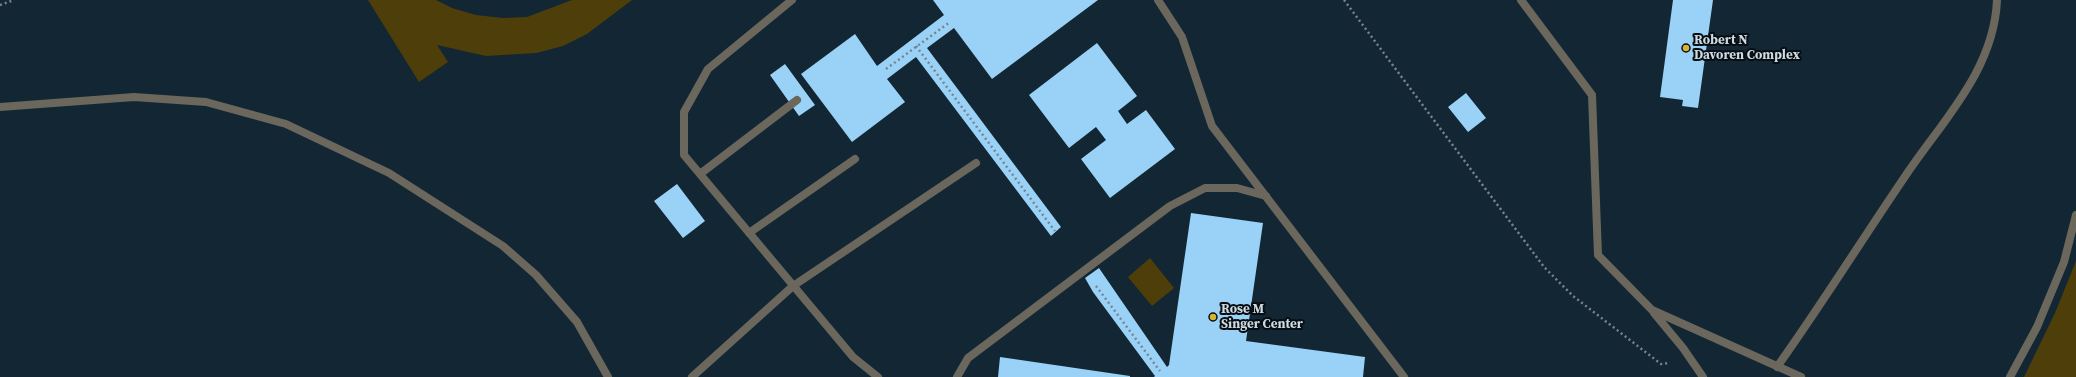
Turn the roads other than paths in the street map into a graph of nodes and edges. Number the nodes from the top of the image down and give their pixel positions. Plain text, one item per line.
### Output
1 (792, 0) edge
2 (1158, 0) edge
3 (1520, 0) edge
4 (1997, 0) edge
5 (797, 100) dead end
6 (0, 107) edge
7 (855, 159) dead end
8 (976, 163) dead end
9 (700, 174) junction
10 (1266, 196) junction
11 (2076, 215) edge
12 (749, 233) junction
13 (793, 286) junction
14 (1652, 310) junction
15 (1777, 366) junction
16 (608, 377) edge
17 (692, 377) edge
18 (878, 377) edge
19 (958, 377) edge
20 (1404, 377) edge
21 (1702, 377) edge
22 (1801, 377) edge
23 (2010, 377) edge

1 - 9 lane
2 - 10 lane
3 - 14 lane
4 - 15 lane
5 - 9 lane
6 - 16 lane
7 - 12 lane
8 - 13 lane
9 - 12 lane
10 - 19 lane
10 - 20 lane
11 - 23 lane
12 - 13 lane
13 - 17 lane
13 - 18 lane
14 - 15 lane
14 - 21 lane
15 - 22 lane

